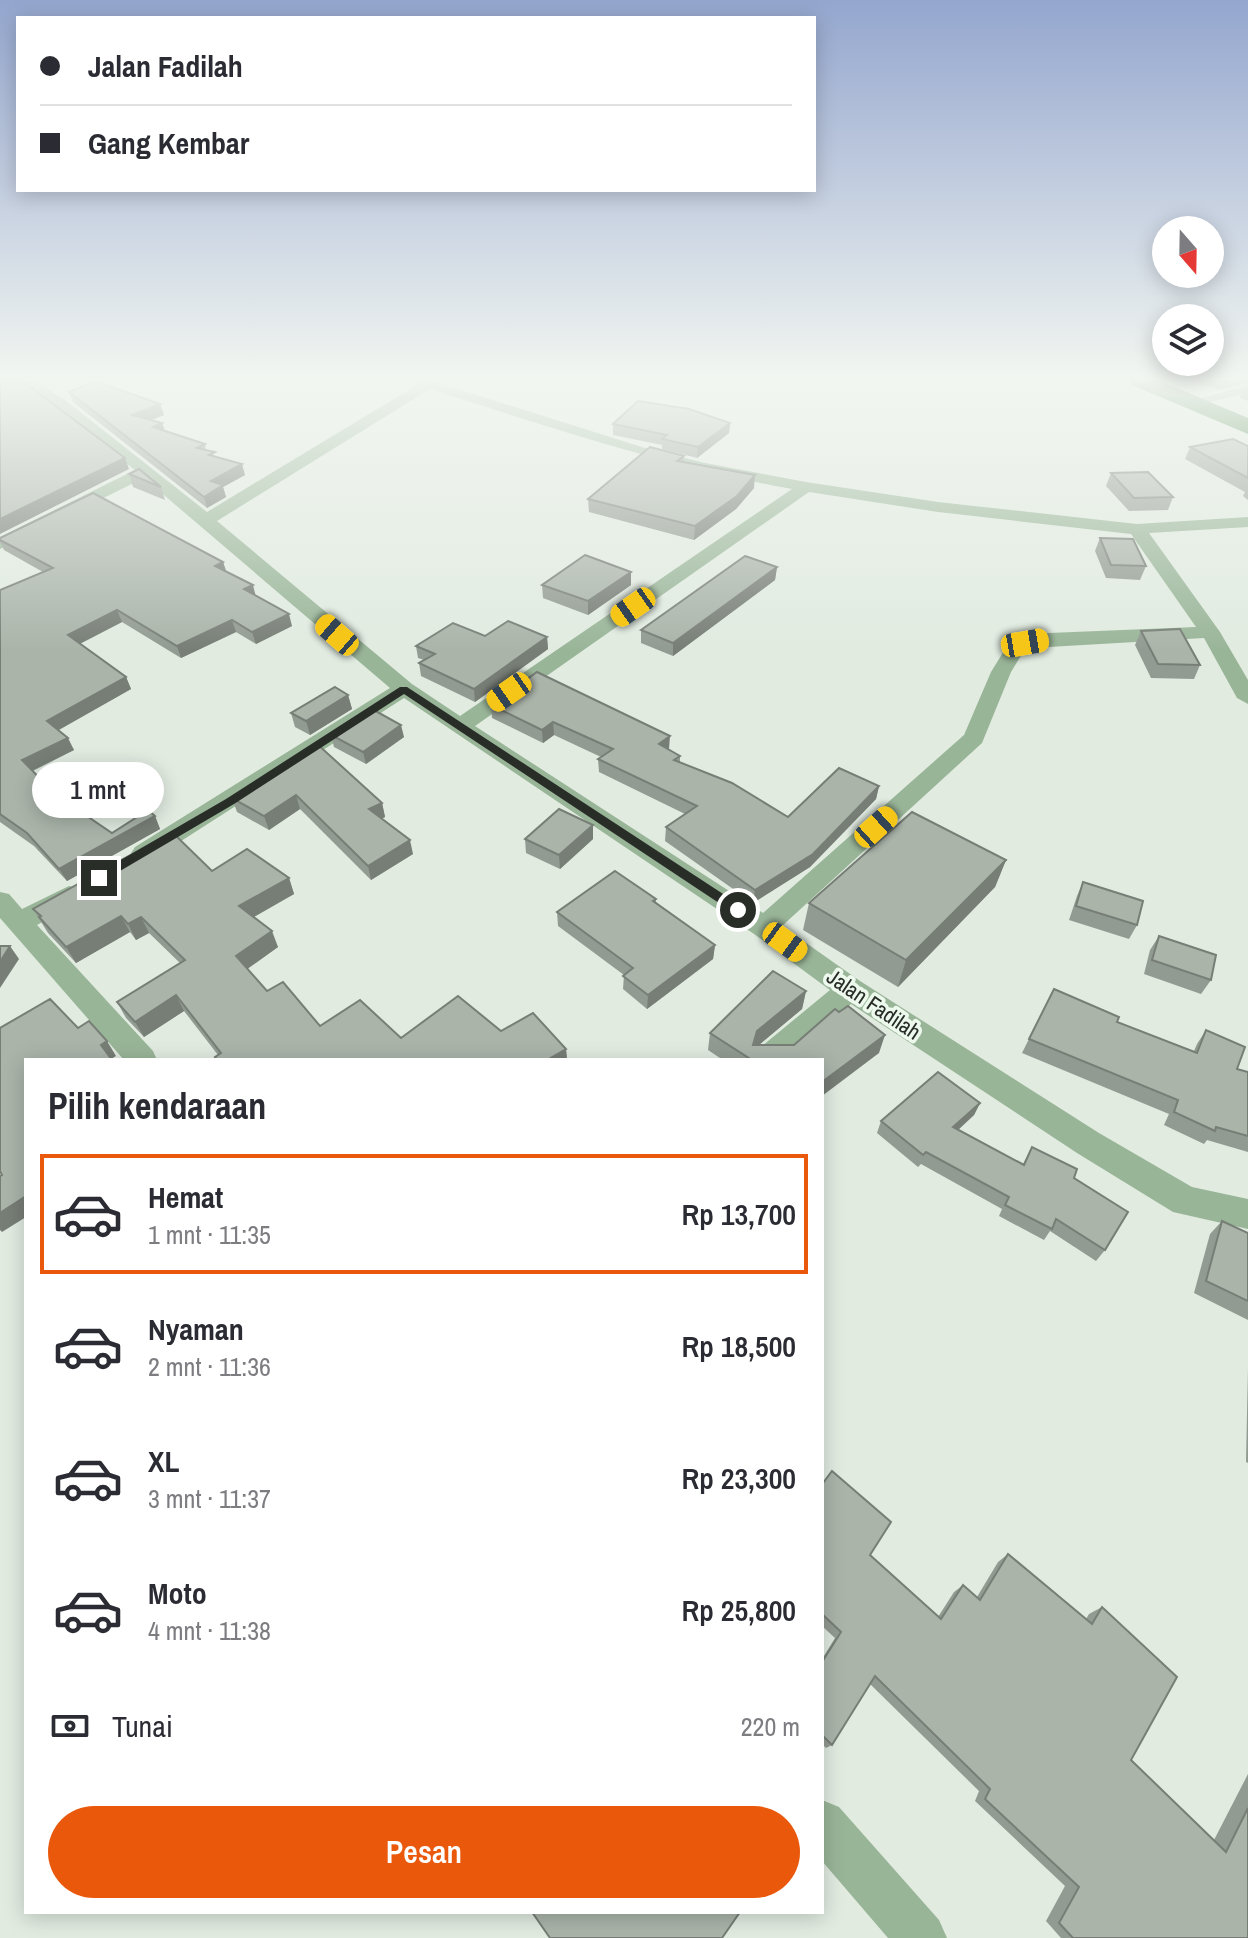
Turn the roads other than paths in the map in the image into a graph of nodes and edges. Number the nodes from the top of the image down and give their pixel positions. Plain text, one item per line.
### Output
1 (284, 470) edge
2 (717, 470) edge
3 (145, 471) joint
4 (806, 487) junction
5 (206, 520) junction
6 (1248, 522) edge
7 (1137, 529) junction
8 (0, 544) edge
9 (1210, 632) junction
10 (404, 689) junction
11 (1248, 698) edge
12 (460, 726) junction
13 (126, 863) edge
14 (86, 886) edge
15 (9, 912) edge
16 (764, 927) junction
17 (850, 989) junction
18 (140, 1058) edge
19 (769, 1058) edge
20 (1248, 1214) edge
21 (824, 1826) edge
22 (921, 1938) edge

1 - 5 street
2 - 4 street
3 - 5 street, Jalan Fadilah
3 - 8 street
4 - 7 street
4 - 12 street
5 - 10 street, Jalan Fadilah
6 - 7 street
7 - 9 street
9 - 11 street
9 - 16 street
10 - 12 street, Jalan Fadilah
10 - 13 street
12 - 16 street, Jalan Fadilah
14 - 15 street
15 - 18 street
16 - 17 street, Jalan Fadilah
17 - 19 street
17 - 20 street, Jalan Fadilah
21 - 22 street

